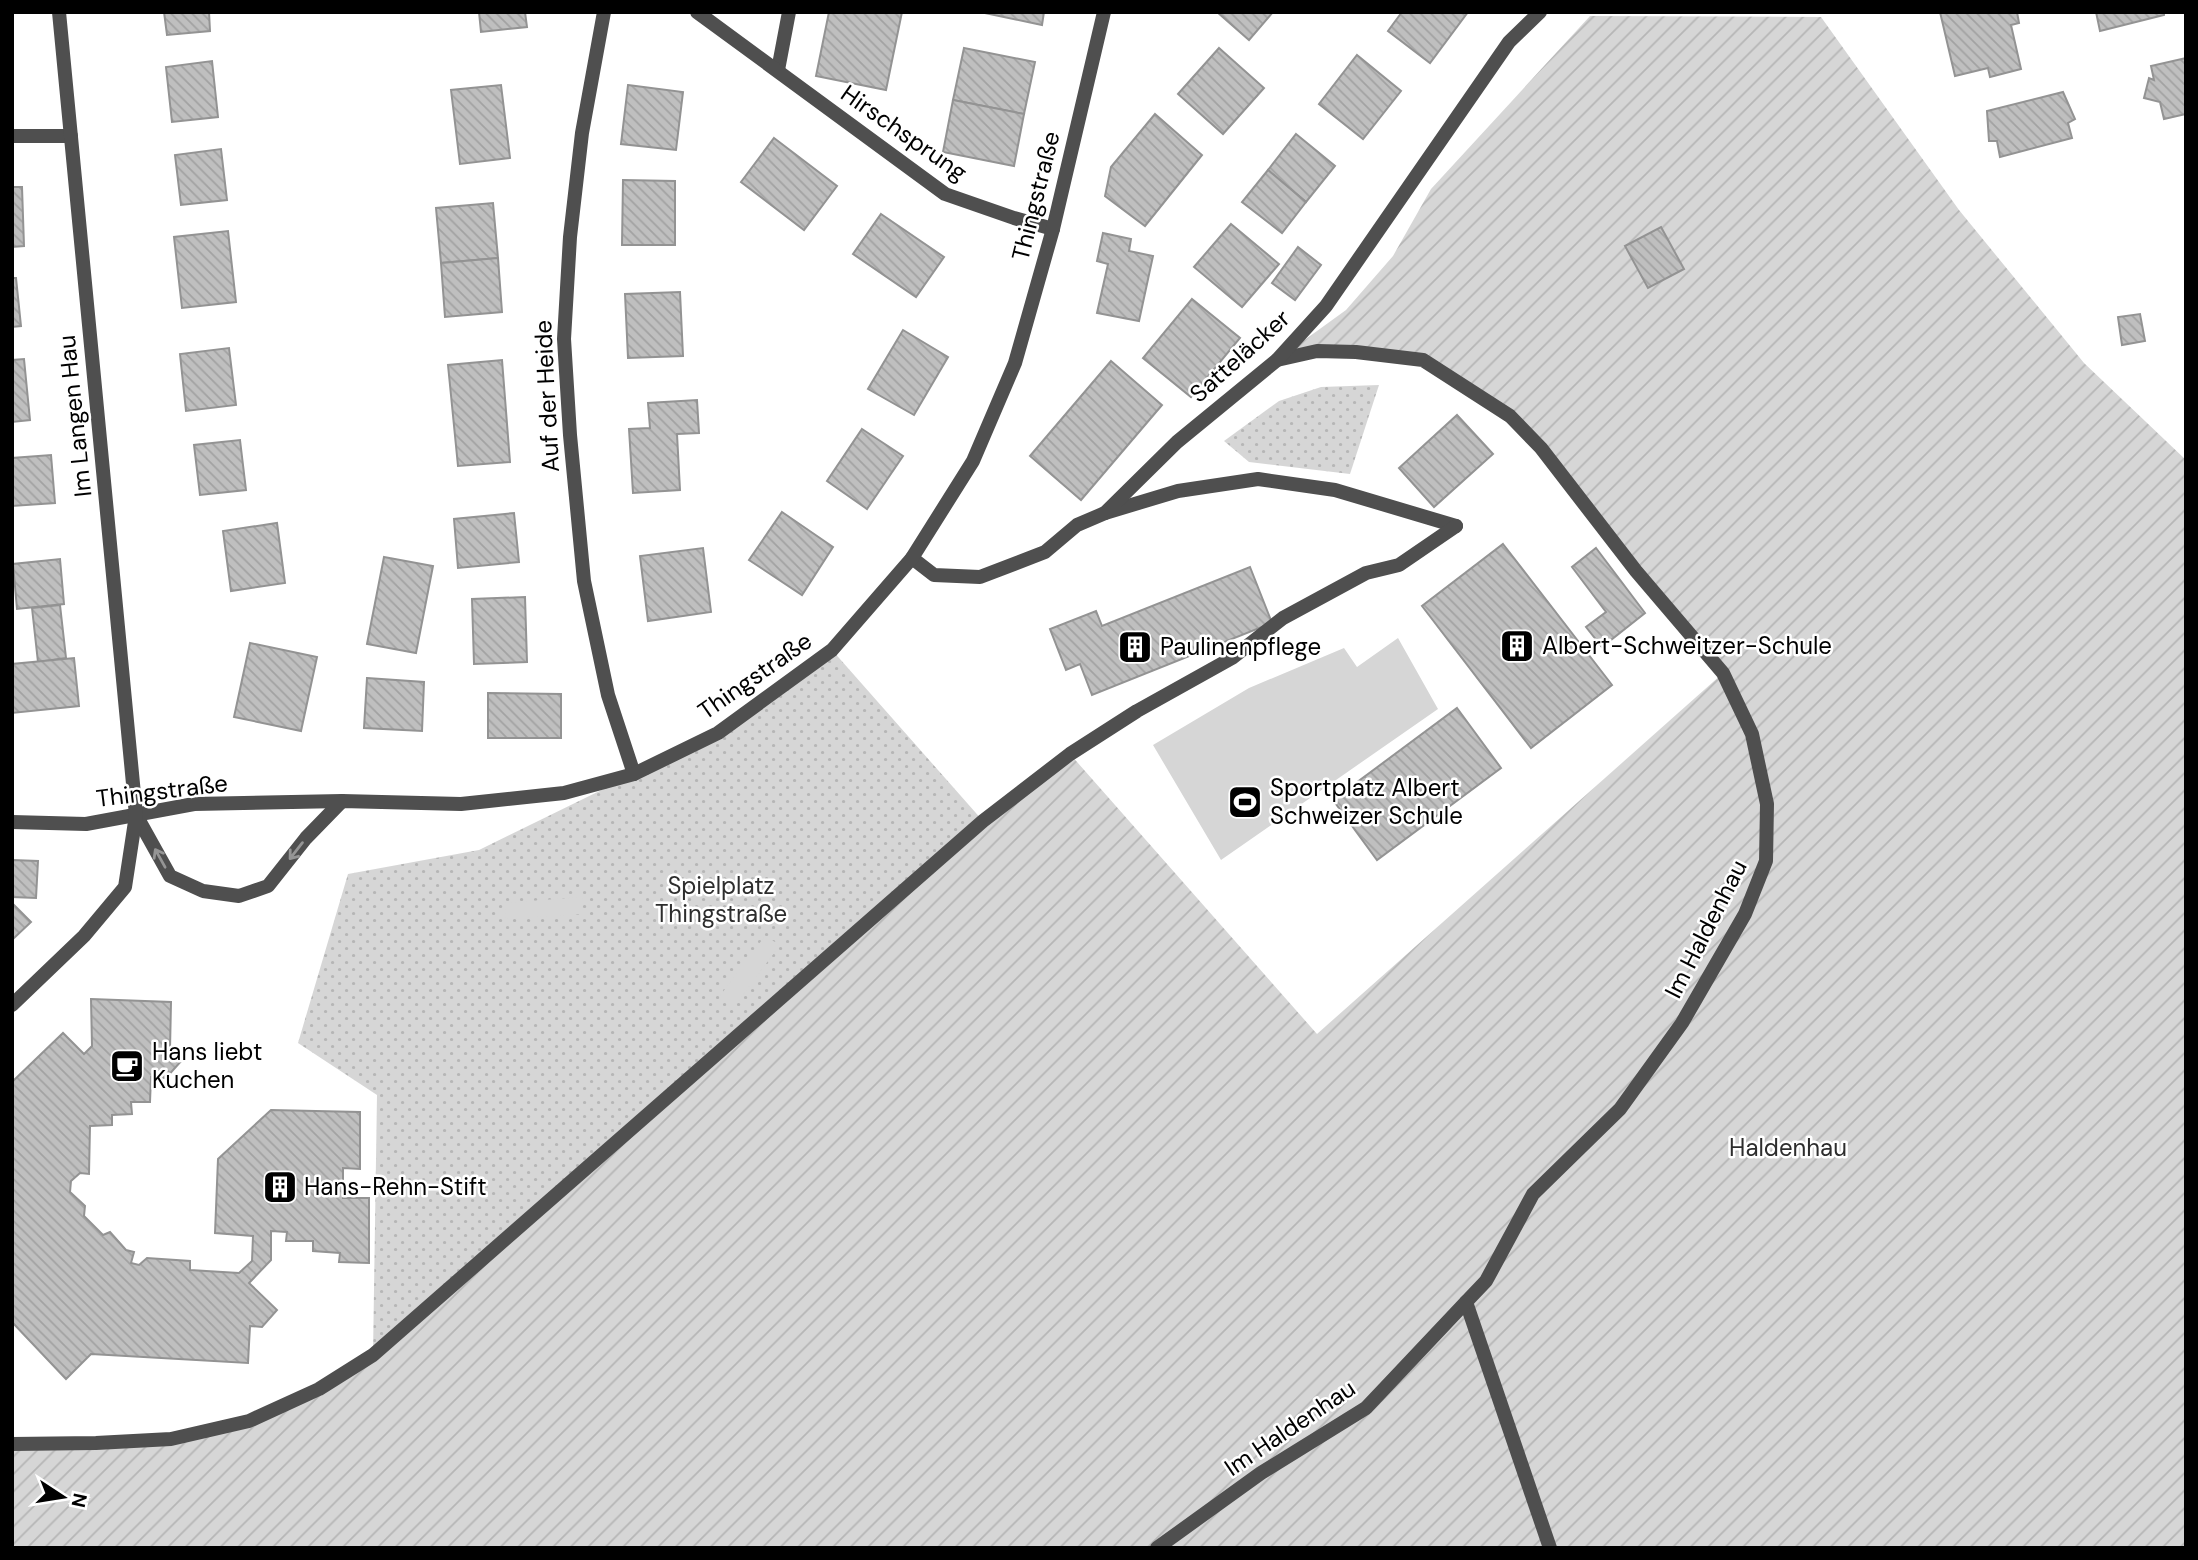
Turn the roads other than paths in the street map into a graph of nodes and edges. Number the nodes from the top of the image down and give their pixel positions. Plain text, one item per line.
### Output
1 (59, 12) edge
2 (604, 12) edge
3 (697, 12) edge
4 (789, 12) edge
5 (1104, 12) edge
6 (1540, 12) edge
7 (778, 70) junction
8 (12, 136) edge
9 (71, 136) junction
10 (1053, 229) junction
11 (1277, 360) junction
12 (1105, 513) junction
13 (912, 558) junction
14 (634, 774) junction
15 (342, 801) junction
16 (136, 815) junction
17 (12, 822) edge
18 (12, 1005) edge
19 (1466, 1302) junction
20 (12, 1444) edge
21 (1157, 1548) edge
22 (1550, 1548) edge

1 - 9 street, Im Langen Hau
2 - 14 street, Auf der Heide
3 - 7 street, Hirschsprung
4 - 7 street
5 - 10 street, Thingstraße
6 - 11 street, Satteläcker
7 - 10 street, Hirschsprung
8 - 9 street
9 - 16 street, Im Langen Hau
10 - 13 street, Thingstraße
11 - 12 street, Satteläcker
11 - 19 street, Im Haldenhau
12 - 13 street, Satteläcker
12 - 20 street
13 - 14 street, Thingstraße
14 - 15 street, Thingstraße
15 - 16 street, Thingstraße
15 -> 16 street
16 - 17 street, Thingstraße
16 - 18 street
19 - 21 street, Im Haldenhau
19 - 22 street

